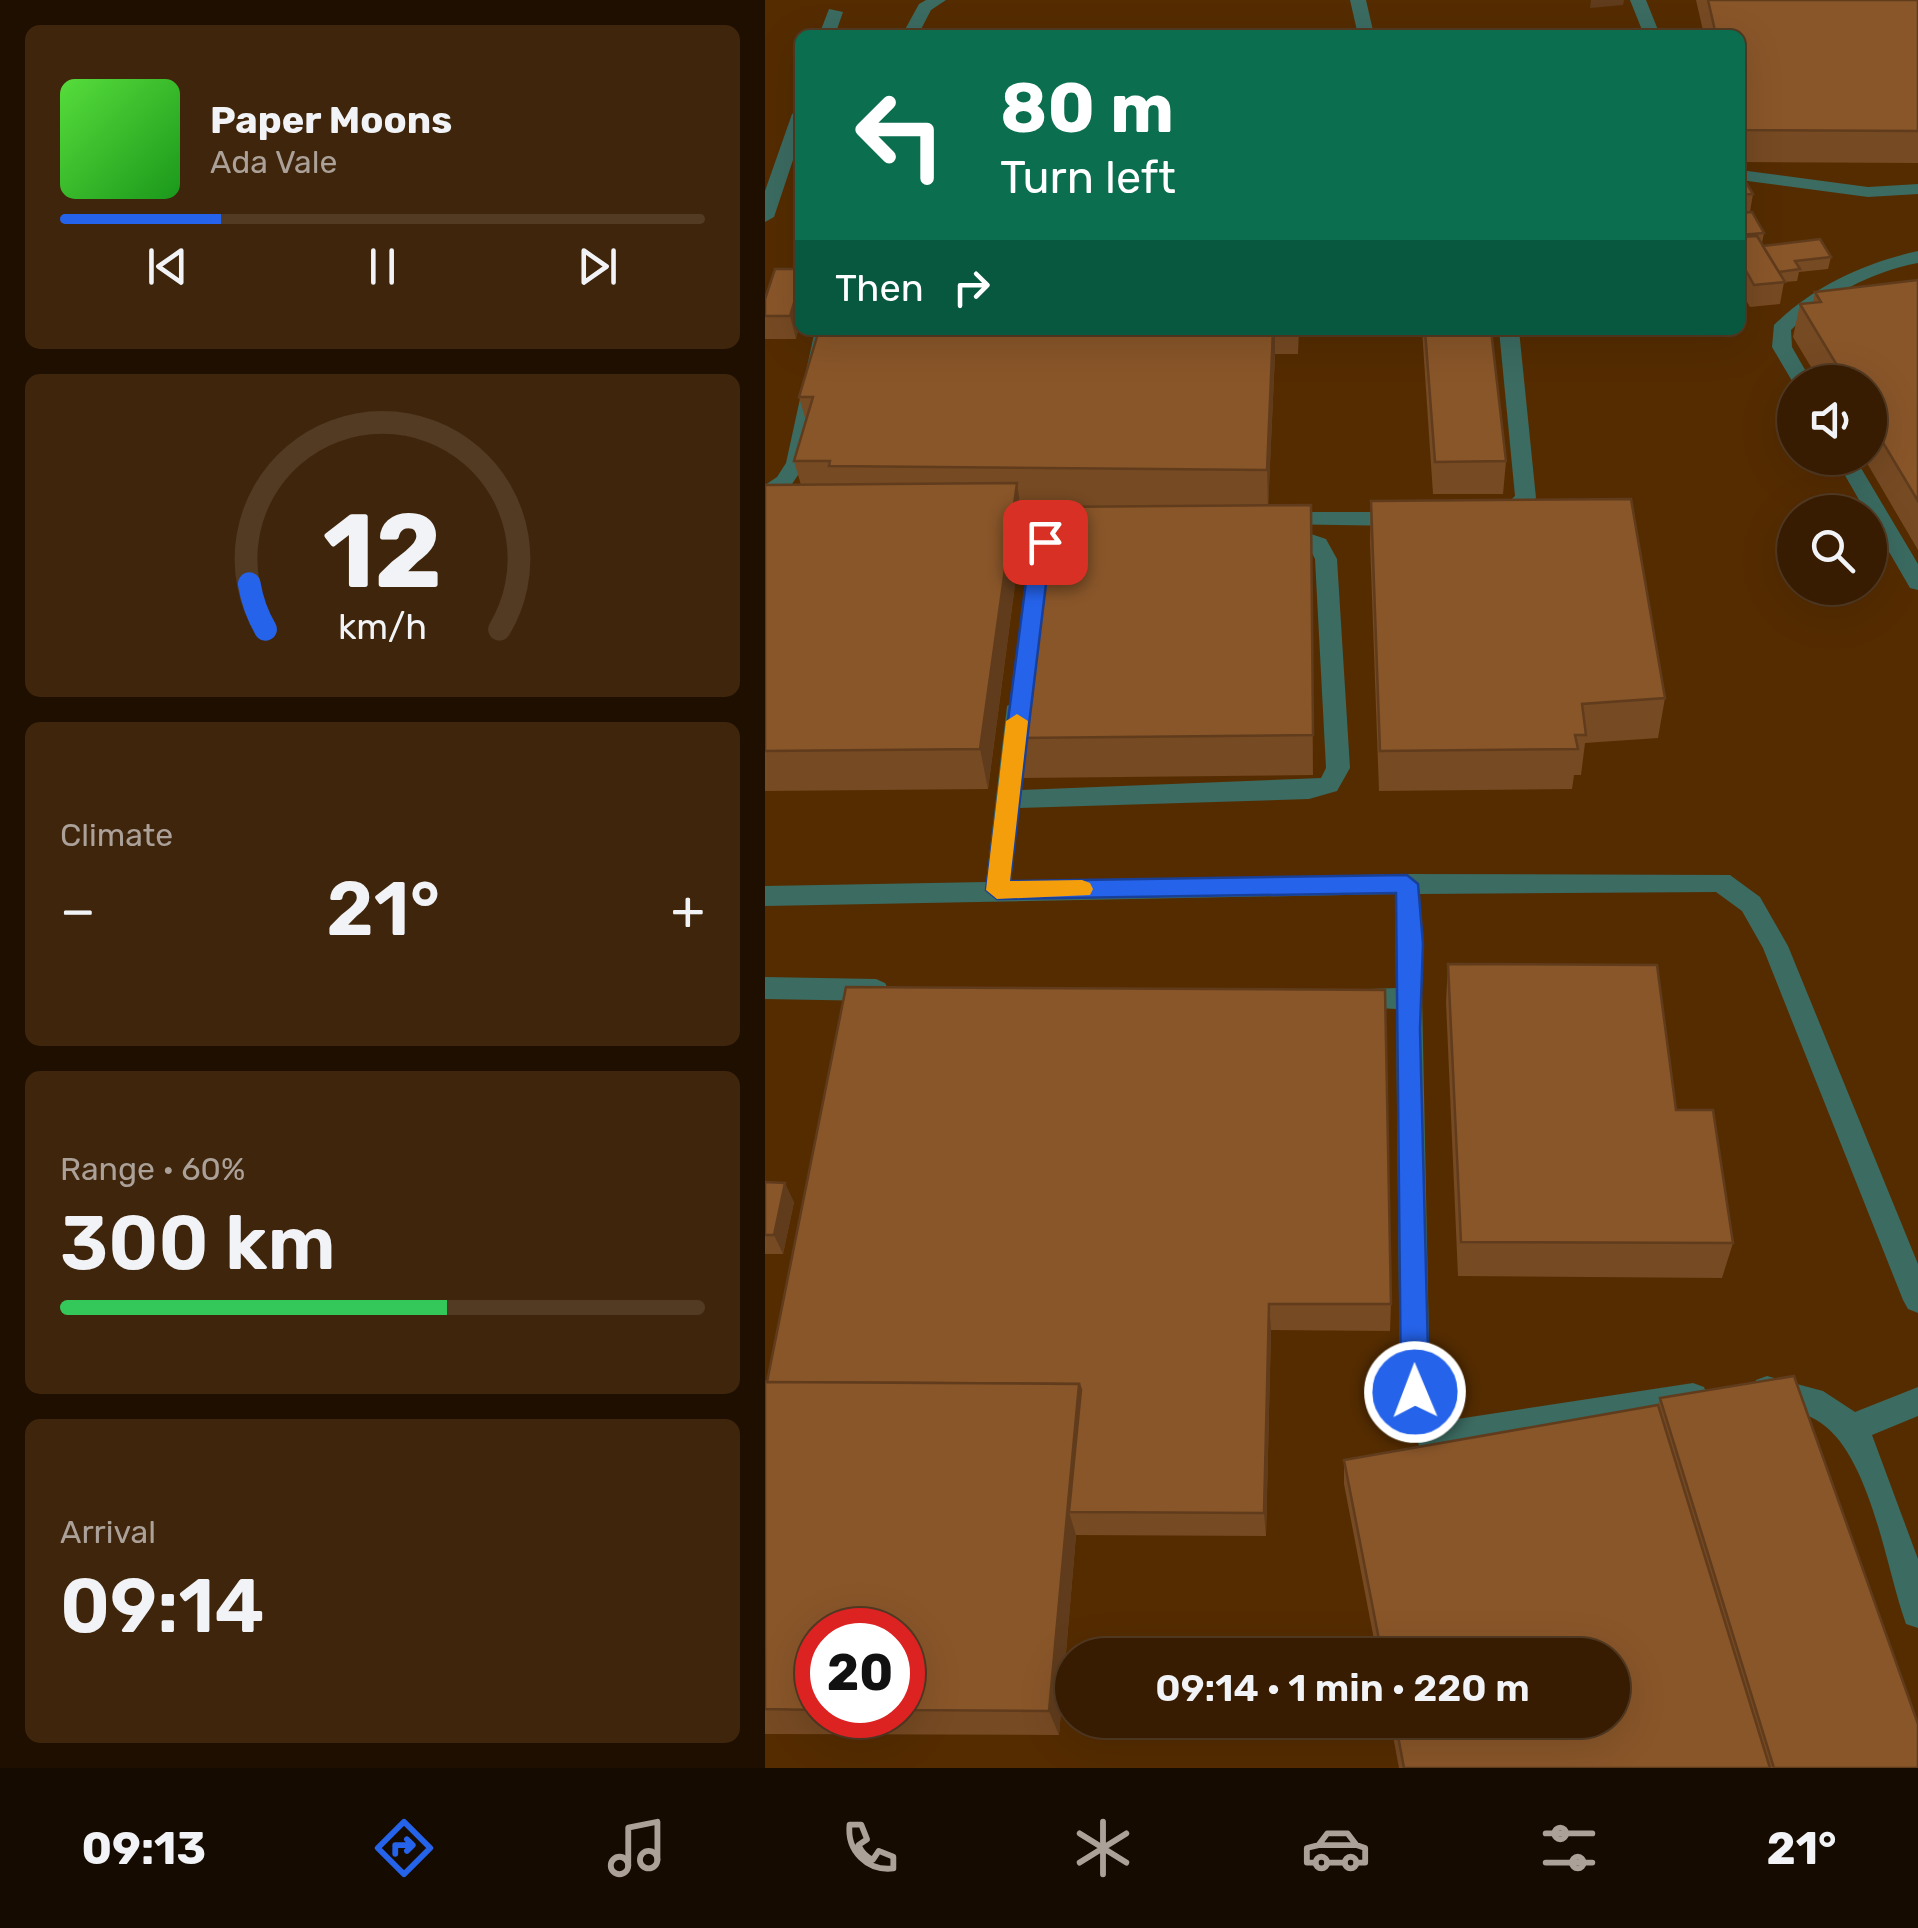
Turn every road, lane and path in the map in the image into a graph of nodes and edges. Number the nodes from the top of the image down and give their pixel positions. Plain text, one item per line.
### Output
1 (938, 0) edge
2 (1358, 0) edge
3 (1637, 0) edge
4 (835, 12) dead end
5 (829, 30) edge
6 (912, 30) edge
7 (1366, 30) edge
8 (1650, 30) edge
9 (795, 129) edge
10 (1745, 175) edge
11 (1918, 189) edge
12 (765, 217) edge
13 (1918, 258) edge
14 (824, 335) edge
15 (1510, 335) edge
16 (1792, 365) edge
17 (1855, 475) edge
18 (778, 494) edge
19 (968, 517) edge
20 (1107, 518) edge
21 (1483, 518) edge
22 (1425, 519) edge
23 (1089, 538) edge
24 (1045, 542) edge
25 (1918, 583) edge
26 (1023, 678) edge
27 (1006, 798) junction
28 (1407, 884) junction
29 (997, 890) junction
30 (765, 896) edge
31 (765, 988) edge
32 (902, 990) edge
33 (1333, 998) edge
34 (1411, 999) junction
35 (1918, 1300) edge
36 (1415, 1392) dead end
37 (1918, 1401) edge
38 (1850, 1429) junction
39 (1431, 1438) dead end
40 (1918, 1612) edge

1 - 6 street
2 - 7 street
3 - 8 street
4 - 5 street
9 - 12 street
10 - 11 street
13 - 16 street
14 - 18 street
15 - 21 street
17 - 25 street
19 - 20 street
22 - 27 street
23 - 24 street
26 - 27 street
27 - 29 street
28 - 29 street
28 - 34 street
28 - 35 street
29 - 30 street
31 - 32 street
33 - 34 street
34 - 36 street
37 - 38 street
38 - 39 street
38 - 40 street

